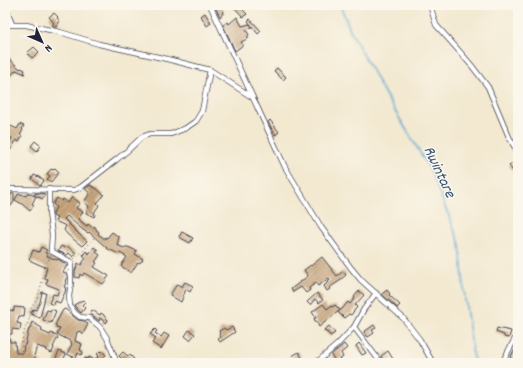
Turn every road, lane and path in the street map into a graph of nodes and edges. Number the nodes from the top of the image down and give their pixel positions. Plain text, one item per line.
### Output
1 (210, 5) edge
2 (430, 5) edge
3 (5, 7) edge
4 (5, 24) edge
5 (12, 24) junction
6 (210, 70) junction
7 (252, 96) junction
8 (518, 153) edge
9 (5, 189) edge
10 (49, 189) junction
11 (94, 238) dead end
12 (51, 251) junction
13 (71, 262) junction
14 (376, 293) junction
15 (354, 327) junction
16 (518, 333) edge
17 (21, 363) edge
18 (117, 363) edge
19 (316, 363) edge
20 (381, 363) edge
21 (433, 363) edge
22 (502, 363) edge

1 - 7 street
2 - 8 street
3 - 5 street
4 - 5 street
5 - 6 street
6 - 7 street
6 - 10 street
7 - 14 street
9 - 10 street
10 - 12 street
11 - 13 path
12 - 13 street
12 - 17 path
13 - 18 street
14 - 15 street
14 - 21 street
15 - 19 street
15 - 20 street
16 - 22 street

